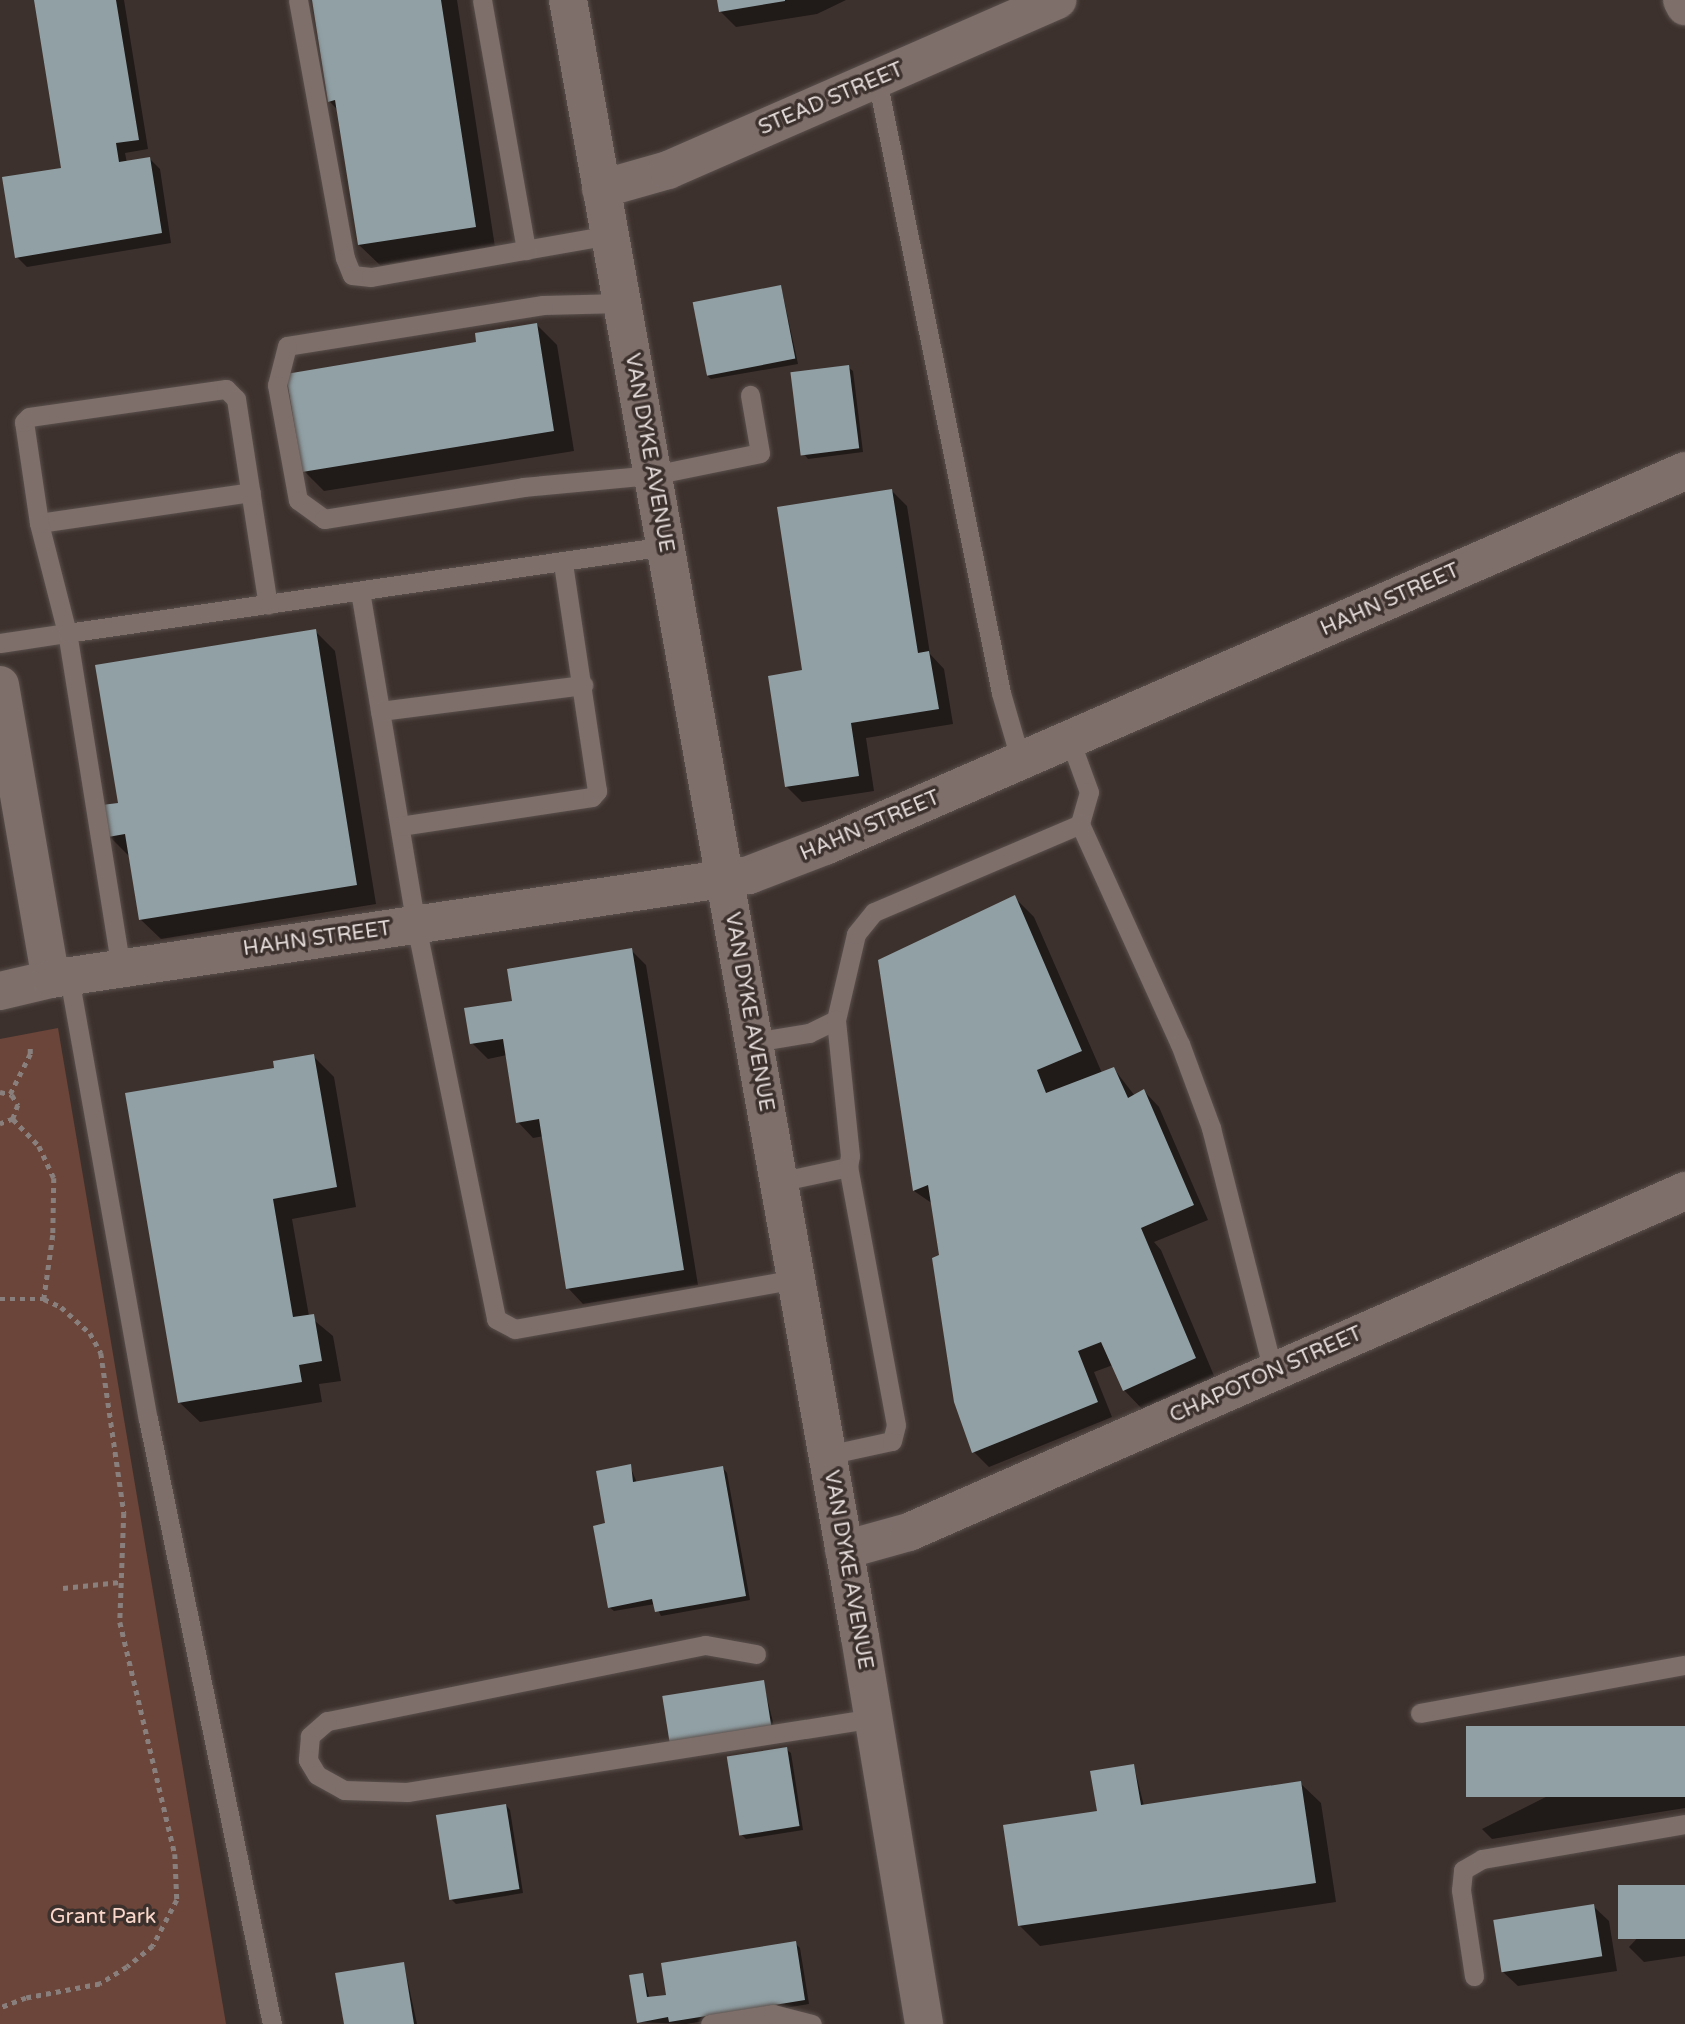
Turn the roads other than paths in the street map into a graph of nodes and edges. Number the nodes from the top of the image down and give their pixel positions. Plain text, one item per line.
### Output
1 (298, 0) edge
2 (482, 0) edge
3 (568, 0) edge
4 (1057, 0) edge
5 (1682, 0) edge
6 (1685, 6) edge
7 (877, 79) junction
8 (601, 189) junction
9 (610, 235) junction
10 (526, 250) junction
11 (622, 303) junction
12 (750, 395) dead end
13 (1685, 471) edge
14 (653, 475) junction
15 (251, 492) junction
16 (39, 523) junction
17 (666, 546) junction
18 (563, 563) junction
19 (360, 591) junction
20 (268, 605) junction
21 (67, 633) junction
22 (0, 643) edge
23 (0, 685) edge
24 (583, 685) junction
25 (380, 711) junction
26 (1070, 740) junction
27 (1021, 762) junction
28 (1080, 824) junction
29 (400, 826) junction
30 (726, 879) junction
31 (416, 925) junction
32 (121, 969) junction
33 (60, 978) junction
34 (0, 990) edge
35 (836, 1020) junction
36 (754, 1042) junction
37 (848, 1167) junction
38 (778, 1182) junction
39 (1685, 1191) edge
40 (795, 1279) junction
41 (1273, 1371) junction
42 (827, 1455) junction
43 (844, 1550) junction
44 (756, 1654) dead end
45 (1685, 1665) edge
46 (1420, 1713) dead end
47 (874, 1718) junction
48 (1685, 1824) edge
49 (1474, 1976) dead end
50 (272, 2024) edge
51 (710, 2024) edge
52 (812, 2024) edge
53 (924, 2024) edge

1 - 10 lane
2 - 10 lane
3 - 8 street, VAN DYKE AVENUE
4 - 7 street, STEAD STREET
5 - 6 street
7 - 8 street, STEAD STREET
7 - 27 lane
8 - 9 street, VAN DYKE AVENUE
9 - 10 lane
9 - 11 street, VAN DYKE AVENUE
11 - 14 street, VAN DYKE AVENUE
11 - 14 lane
12 - 14 lane
13 - 26 street, HAHN STREET
14 - 17 street, VAN DYKE AVENUE
15 - 16 lane
15 - 16 lane
15 - 20 lane
16 - 21 lane
17 - 18 lane
17 - 30 street, VAN DYKE AVENUE
18 - 19 lane
18 - 24 lane
19 - 20 lane
19 - 25 lane
20 - 21 lane
21 - 22 lane
21 - 32 lane
23 - 33 street
24 - 25 lane
24 - 29 lane
25 - 29 lane
26 - 27 street, HAHN STREET
26 - 28 lane
27 - 30 street, HAHN STREET
28 - 35 lane
28 - 41 lane
29 - 31 lane
30 - 31 street, HAHN STREET
30 - 36 street, VAN DYKE AVENUE
31 - 32 street, HAHN STREET
31 - 40 lane
32 - 33 street, HAHN STREET
33 - 34 street, HAHN STREET
33 - 50 lane
35 - 36 lane
35 - 37 lane
36 - 38 street, VAN DYKE AVENUE
37 - 38 lane
37 - 42 lane
38 - 40 street, VAN DYKE AVENUE
39 - 41 street, CHAPOTON STREET
40 - 42 street, VAN DYKE AVENUE
41 - 43 street, CHAPOTON STREET
42 - 43 street, VAN DYKE AVENUE
43 - 47 street, VAN DYKE AVENUE
44 - 47 lane
45 - 46 lane
47 - 53 street, VAN DYKE AVENUE
48 - 49 lane
51 - 52 lane

